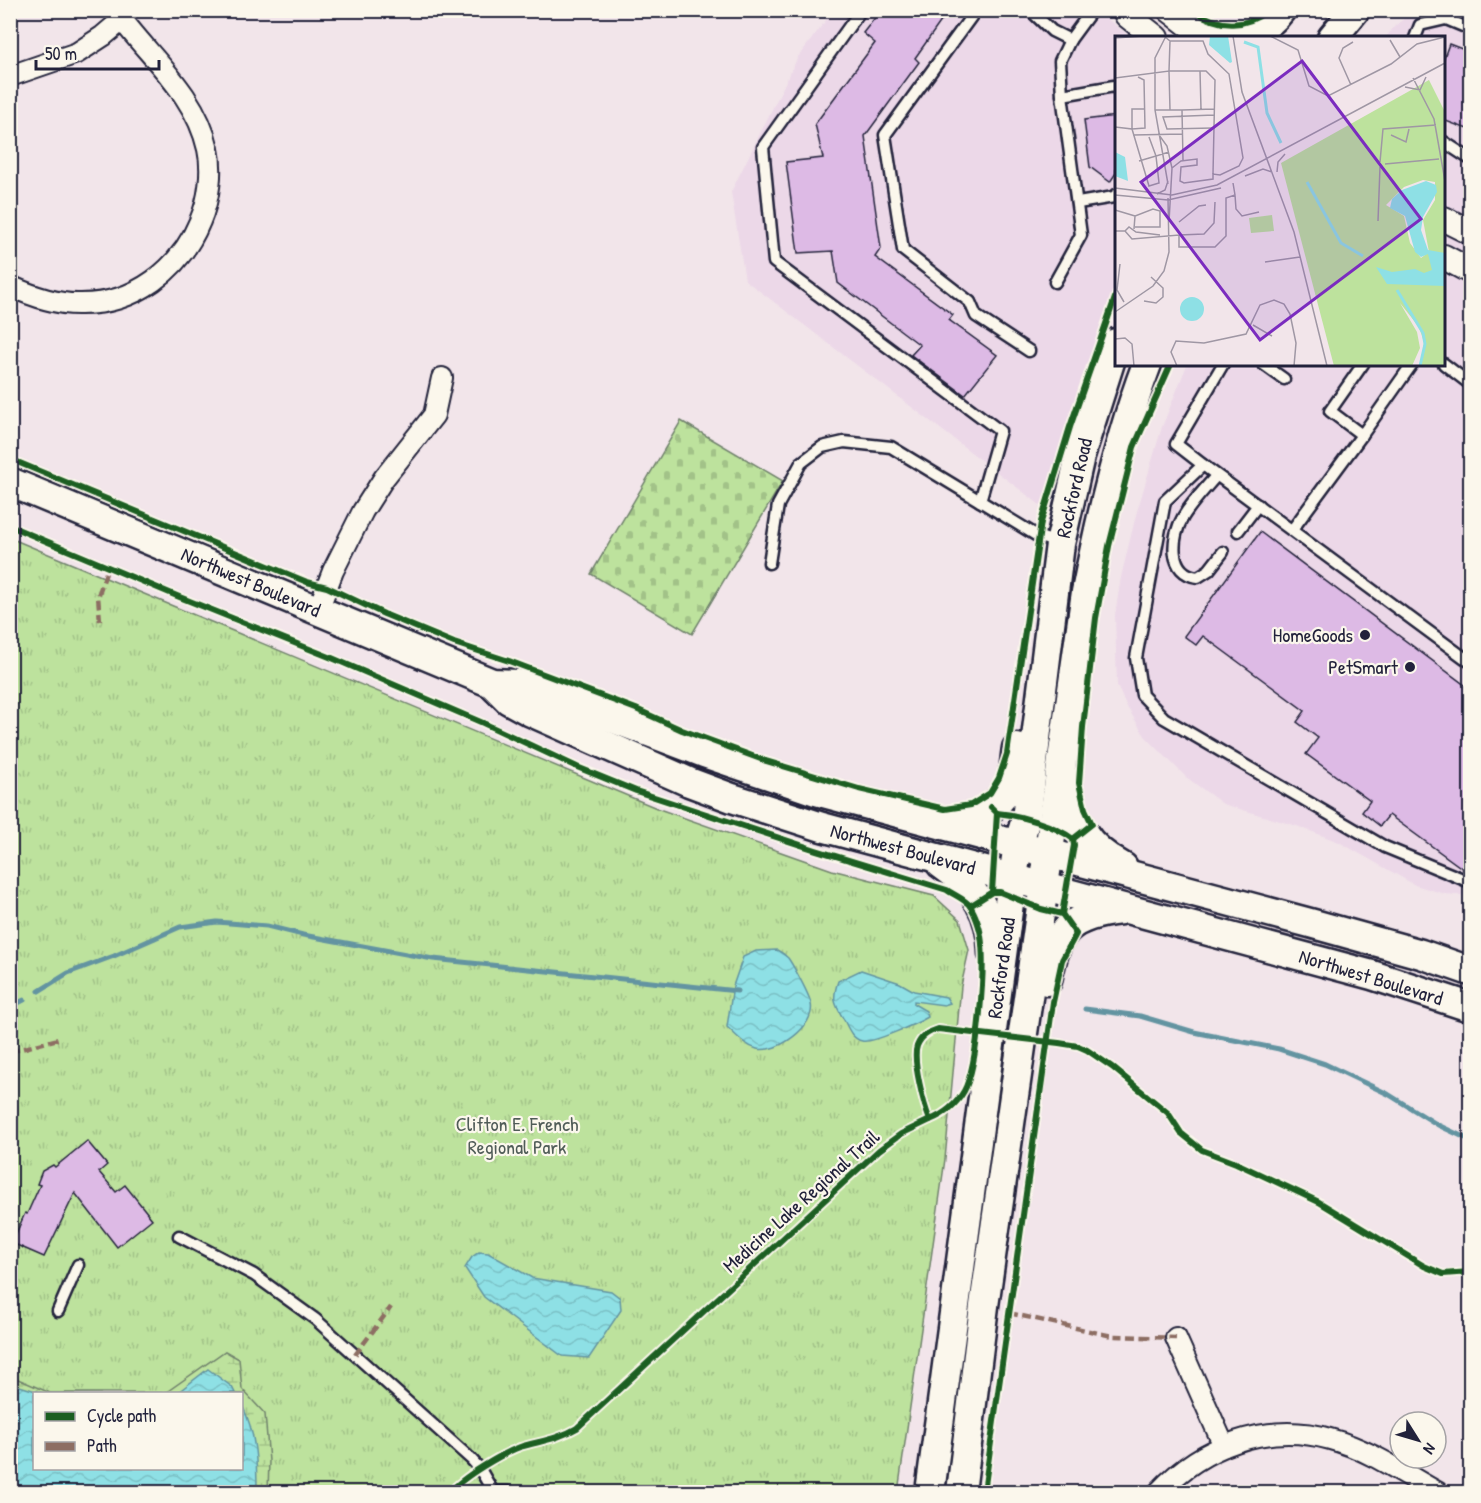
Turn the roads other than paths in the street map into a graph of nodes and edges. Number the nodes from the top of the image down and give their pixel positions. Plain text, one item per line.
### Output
1 (861, 10) edge
2 (976, 10) edge
3 (1030, 10) edge
4 (1092, 10) edge
5 (1125, 10) edge
6 (1170, 10) edge
7 (1281, 10) edge
8 (1299, 10) edge
9 (1357, 10) edge
10 (119, 15) edge
11 (1470, 29) edge
12 (1153, 36) edge
13 (1214, 36) edge
14 (1280, 36) edge
15 (1334, 36) edge
16 (1342, 36) edge
17 (1416, 36) edge
18 (1070, 40) junction
19 (10, 76) edge
20 (1115, 87) edge
21 (1062, 95) junction
22 (1445, 143) edge
23 (1470, 159) edge
24 (1115, 196) edge
25 (1077, 203) junction
26 (1445, 220) edge
27 (1470, 232) edge
28 (1445, 258) edge
29 (1470, 271) edge
30 (1055, 282) dead end
31 (10, 286) edge
32 (1115, 346) edge
33 (1029, 351) dead end
34 (1445, 365) edge
35 (1146, 366) edge
36 (1222, 366) edge
37 (1266, 366) edge
38 (1362, 366) edge
39 (1411, 366) edge
40 (442, 378) dead end
41 (1284, 379) dead end
42 (1470, 384) edge
43 (1362, 435) junction
44 (1203, 465) junction
45 (1216, 476) junction
46 (10, 482) edge
47 (980, 501) junction
48 (1258, 505) junction
49 (1292, 530) junction
50 (1238, 531) dead end
51 (1060, 544) junction
52 (1222, 552) dead end
53 (769, 564) dead end
54 (318, 610) junction
55 (1047, 641) junction
56 (1470, 662) edge
57 (492, 683) junction
58 (1064, 747) junction
59 (934, 824) junction
60 (1018, 845) junction
61 (1049, 854) junction
62 (930, 856) junction
63 (1013, 878) junction
64 (1149, 881) junction
65 (1470, 882) edge
66 (1045, 887) junction
67 (1129, 909) junction
68 (1470, 971) edge
69 (999, 981) junction
70 (1470, 1007) edge
71 (1019, 1070) junction
72 (179, 1236) dead end
73 (78, 1265) dead end
74 (58, 1311) dead end
75 (1176, 1338) dead end
76 (1224, 1446) junction
77 (493, 1492) edge
78 (508, 1492) edge
79 (930, 1492) edge
80 (961, 1492) edge
81 (1159, 1492) edge
82 (1437, 1492) edge

1 - 47 lane
2 - 33 lane
3 - 18 lane
4 - 18 lane
5 - 12 street
6 - 13 street
7 - 13 main road
8 - 14 main road
9 - 15 main road
9 - 16 main road
10 - 19 street
10 - 31 street
11 - 17 lane
18 - 21 lane
20 - 21 lane
21 - 25 lane
22 - 23 lane
24 - 25 lane
25 - 30 lane
26 - 27 street
28 - 29 street
32 - 51 main road, Rockford Road
34 - 42 lane
35 - 58 main road, Rockford Road
36 - 44 lane
37 - 41 lane
38 - 43 lane
39 - 43 lane
40 - 54 street
43 - 49 lane
44 - 45 lane
44 - 65 lane
45 - 48 lane
45 - 52 lane
46 - 54 main road, Northwest Boulevard
47 - 51 lane
47 - 53 lane
48 - 49 lane
48 - 50 lane
49 - 56 lane
51 - 55 main road, Rockford Road
54 - 57 main road, Northwest Boulevard
55 - 59 main road
55 - 60 main road, Rockford Road
57 - 59 main road, Northwest Boulevard
57 - 62 main road, Northwest Boulevard
58 - 61 main road, Rockford Road
58 - 64 main road
59 - 60 main road, Northwest Boulevard
60 - 61 main road, Northwest Boulevard
60 - 63 main road, Rockford Road
61 - 64 main road, Northwest Boulevard
61 - 66 main road, Rockford Road
62 - 63 main road, Northwest Boulevard
62 - 69 main road
63 - 66 main road, Northwest Boulevard
63 - 69 main road, Rockford Road
64 - 68 main road, Northwest Boulevard
66 - 67 main road, Northwest Boulevard
66 - 71 main road, Rockford Road
67 - 70 main road, Northwest Boulevard
67 - 71 main road
69 - 79 main road, Rockford Road
71 - 80 main road, Rockford Road
72 - 77 lane
73 - 74 lane
75 - 76 street
76 - 81 street
76 - 82 street
77 - 78 lane

